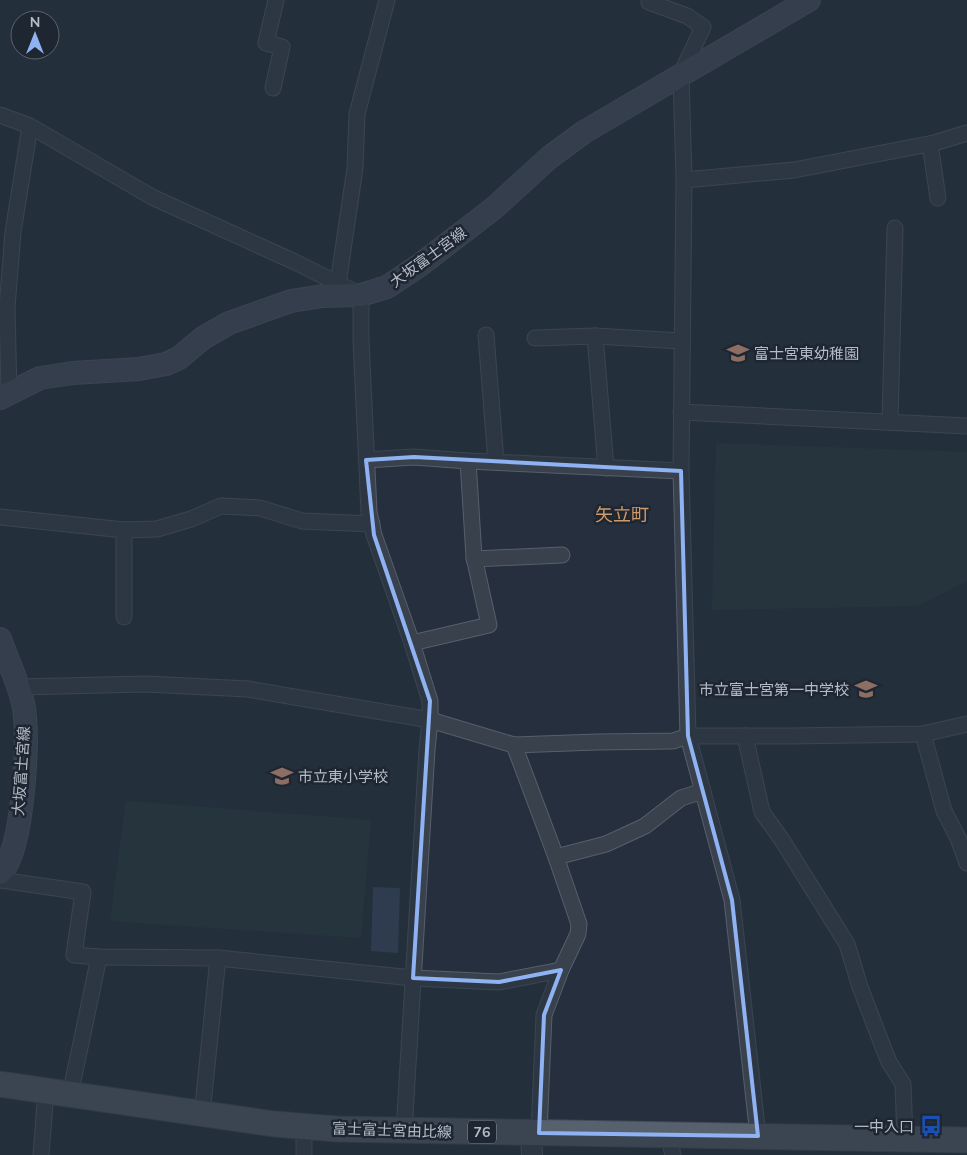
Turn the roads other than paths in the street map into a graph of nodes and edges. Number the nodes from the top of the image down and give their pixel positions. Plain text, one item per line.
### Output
1 (276, 0) edge
2 (387, 0) edge
3 (649, 0) edge
4 (809, 0) edge
5 (681, 74) junction
6 (273, 88) dead end
7 (0, 115) edge
8 (30, 126) junction
9 (967, 133) edge
10 (930, 144) junction
11 (684, 180) junction
12 (938, 198) dead end
13 (895, 228) dead end
14 (338, 284) junction
15 (361, 295) junction
16 (486, 335) dead end
17 (595, 336) junction
18 (535, 338) dead end
19 (682, 340) junction
20 (5, 396) edge
21 (681, 412) junction
22 (890, 422) junction
23 (967, 426) edge
24 (366, 460) junction
25 (468, 461) junction
26 (496, 462) junction
27 (606, 468) junction
28 (681, 471) junction
29 (0, 517) edge
30 (372, 524) junction
31 (124, 530) junction
32 (562, 555) dead end
33 (474, 559) junction
34 (124, 617) dead end
35 (0, 639) edge
36 (412, 643) junction
37 (18, 687) junction
38 (430, 720) junction
39 (967, 724) edge
40 (923, 734) junction
41 (688, 736) junction
42 (744, 736) junction
43 (514, 745) junction
44 (703, 791) junction
45 (556, 857) junction
46 (967, 863) edge
47 (0, 873) edge
48 (0, 880) edge
49 (99, 957) junction
50 (218, 958) junction
51 (561, 970) junction
52 (413, 978) junction
53 (0, 1084) edge
54 (58, 1093) junction
55 (202, 1115) junction
56 (304, 1127) junction
57 (404, 1130) junction
58 (758, 1136) junction
59 (905, 1139) junction
60 (534, 1140) edge
61 (967, 1140) edge
62 (671, 1145) edge
63 (41, 1155) edge
64 (304, 1155) edge

1 - 6 street
2 - 14 street
3 - 5 street
4 - 5 main road, 大坂富士宮線
5 - 11 street
5 - 15 main road, 大坂富士宮線
7 - 8 street
8 - 14 street
8 - 20 street
9 - 10 street
10 - 11 street
10 - 12 street
11 - 19 street
13 - 22 street
14 - 15 street
15 - 20 main road, 大坂富士宮線
15 - 24 street
16 - 26 street
17 - 18 street
17 - 19 street
17 - 27 street
19 - 21 street
21 - 22 street
21 - 28 street
22 - 23 street
24 - 25 street
24 - 30 street
25 - 26 street
25 - 33 street
26 - 27 street
27 - 28 street
28 - 41 street
29 - 31 street
30 - 31 street
30 - 36 street
31 - 34 street
32 - 33 street
33 - 36 street
35 - 37 main road, 大坂富士宮線
36 - 38 street
37 - 38 street
37 - 47 main road, 大坂富士宮線
38 - 43 street
38 - 52 street
39 - 40 street
40 - 42 street
40 - 46 street
41 - 42 street
41 - 43 street
41 - 44 street
42 - 59 street
43 - 45 street
44 - 45 street
44 - 58 street
45 - 51 street
48 - 49 street
49 - 50 street
49 - 54 street
50 - 52 street
50 - 55 street
51 - 52 street
51 - 60 street
52 - 57 street
53 - 54 main road, 富士富士宮由比線 / 76
54 - 55 main road, 富士富士宮由比線 / 76
54 - 63 street
55 - 56 main road, 富士富士宮由比線 / 76
56 - 57 main road, 富士富士宮由比線 / 76
56 - 64 street
57 - 60 main road, 富士富士宮由比線 / 76
58 - 59 main road, 富士富士宮由比線 / 76
58 - 62 main road, 富士富士宮由比線 / 76
59 - 61 main road, 富士富士宮由比線 / 76
60 - 62 main road, 富士富士宮由比線 / 76

